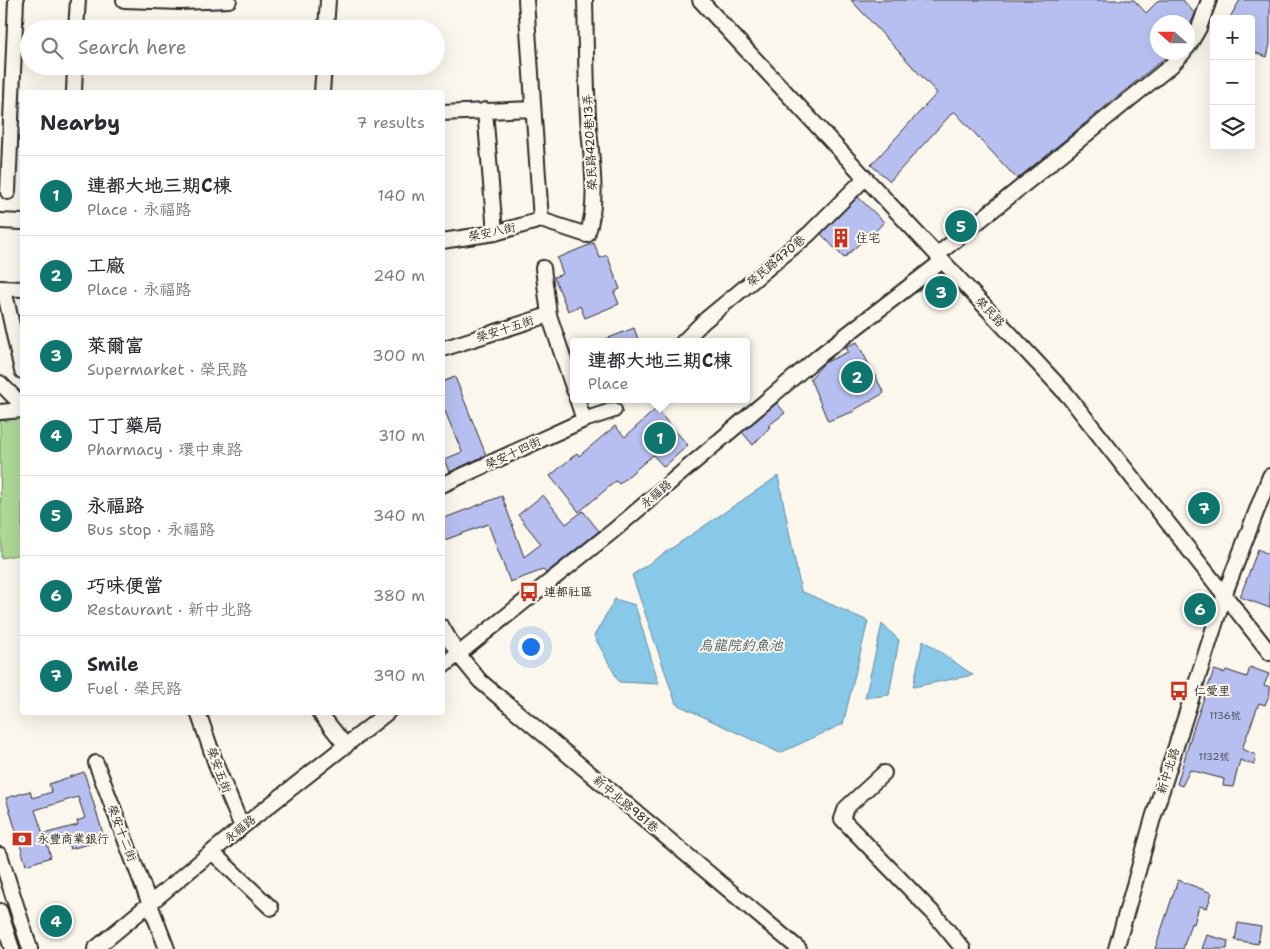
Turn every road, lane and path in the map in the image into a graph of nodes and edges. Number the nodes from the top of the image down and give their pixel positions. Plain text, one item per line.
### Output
1 (16, 0) edge
2 (78, 0) edge
3 (124, 0) edge
4 (148, 0) edge
5 (206, 0) edge
6 (229, 0) edge
7 (328, 0) edge
8 (526, 0) edge
9 (585, 0) edge
10 (700, 0) edge
11 (1209, 0) edge
12 (77, 20) edge
13 (327, 20) edge
14 (1195, 35) edge
15 (1177, 60) edge
16 (75, 75) edge
17 (323, 75) edge
18 (74, 90) edge
19 (322, 90) edge
20 (532, 109) junction
21 (485, 110) junction
22 (445, 113) edge
23 (865, 178) junction
24 (8, 192) dead end
25 (541, 220) junction
26 (0, 222) edge
27 (20, 222) edge
28 (495, 233) junction
29 (445, 241) edge
30 (937, 255) junction
31 (543, 268) dead end
32 (2, 288) edge
33 (20, 289) edge
34 (549, 315) junction
35 (688, 338) edge
36 (445, 348) edge
37 (20, 363) edge
38 (570, 378) edge
39 (0, 383) edge
40 (20, 403) edge
41 (578, 403) edge
42 (20, 410) edge
43 (614, 410) dead end
44 (0, 412) edge
45 (584, 420) junction
46 (1270, 476) edge
47 (445, 484) edge
48 (1225, 593) junction
49 (445, 632) edge
50 (1270, 653) edge
51 (458, 654) junction
52 (445, 665) edge
53 (199, 715) edge
54 (320, 715) edge
55 (384, 715) edge
56 (346, 746) junction
57 (96, 763) dead end
58 (884, 773) dead end
59 (242, 827) junction
60 (212, 852) junction
61 (0, 855) edge
62 (149, 904) junction
63 (271, 908) dead end
64 (0, 911) edge
65 (12, 949) edge
66 (30, 949) edge
67 (95, 949) edge
68 (167, 949) edge
69 (799, 949) edge
70 (963, 949) edge
71 (1116, 949) edge

1 - 24 street
2 - 12 street
3 - 4 street
4 - 5 street
5 - 6 street
7 - 13 street
8 - 20 street
9 - 25 street, 榮民路420巷13弄
10 - 23 street, 榮民路
11 - 14 street
15 - 30 street, 永福路
16 - 18 street
17 - 19 street
20 - 21 street
20 - 25 street
21 - 22 street
21 - 28 street
23 - 30 street, 榮民路
23 - 35 street, 榮民路470巷
25 - 28 street, 榮安八街
26 - 27 street
28 - 29 street, 榮安八街
30 - 48 street, 榮民路
30 - 51 street, 永福路
31 - 34 street
32 - 33 street
32 - 37 street
34 - 36 street, 榮安十五街
34 - 38 street, 榮安十五街
39 - 40 street
41 - 45 street
42 - 44 street
43 - 45 street, 榮安十四街
45 - 47 street, 榮安十四街
46 - 48 street, 新中北路
48 - 50 street, 榮民路
48 - 71 street, 新中北路
49 - 51 street, 新中北路981巷
51 - 52 street, 永福路
51 - 69 street, 新中北路981巷
53 - 59 street, 榮安五街
54 - 56 street
55 - 56 street, 永福路
56 - 59 street, 永福路
57 - 62 street, 榮安十二街
58 - 70 street
59 - 60 street, 永福路
60 - 62 street, 永福路
60 - 63 street
61 - 66 street
62 - 67 street, 永福路
62 - 68 street, 榮安十二街
64 - 65 street

